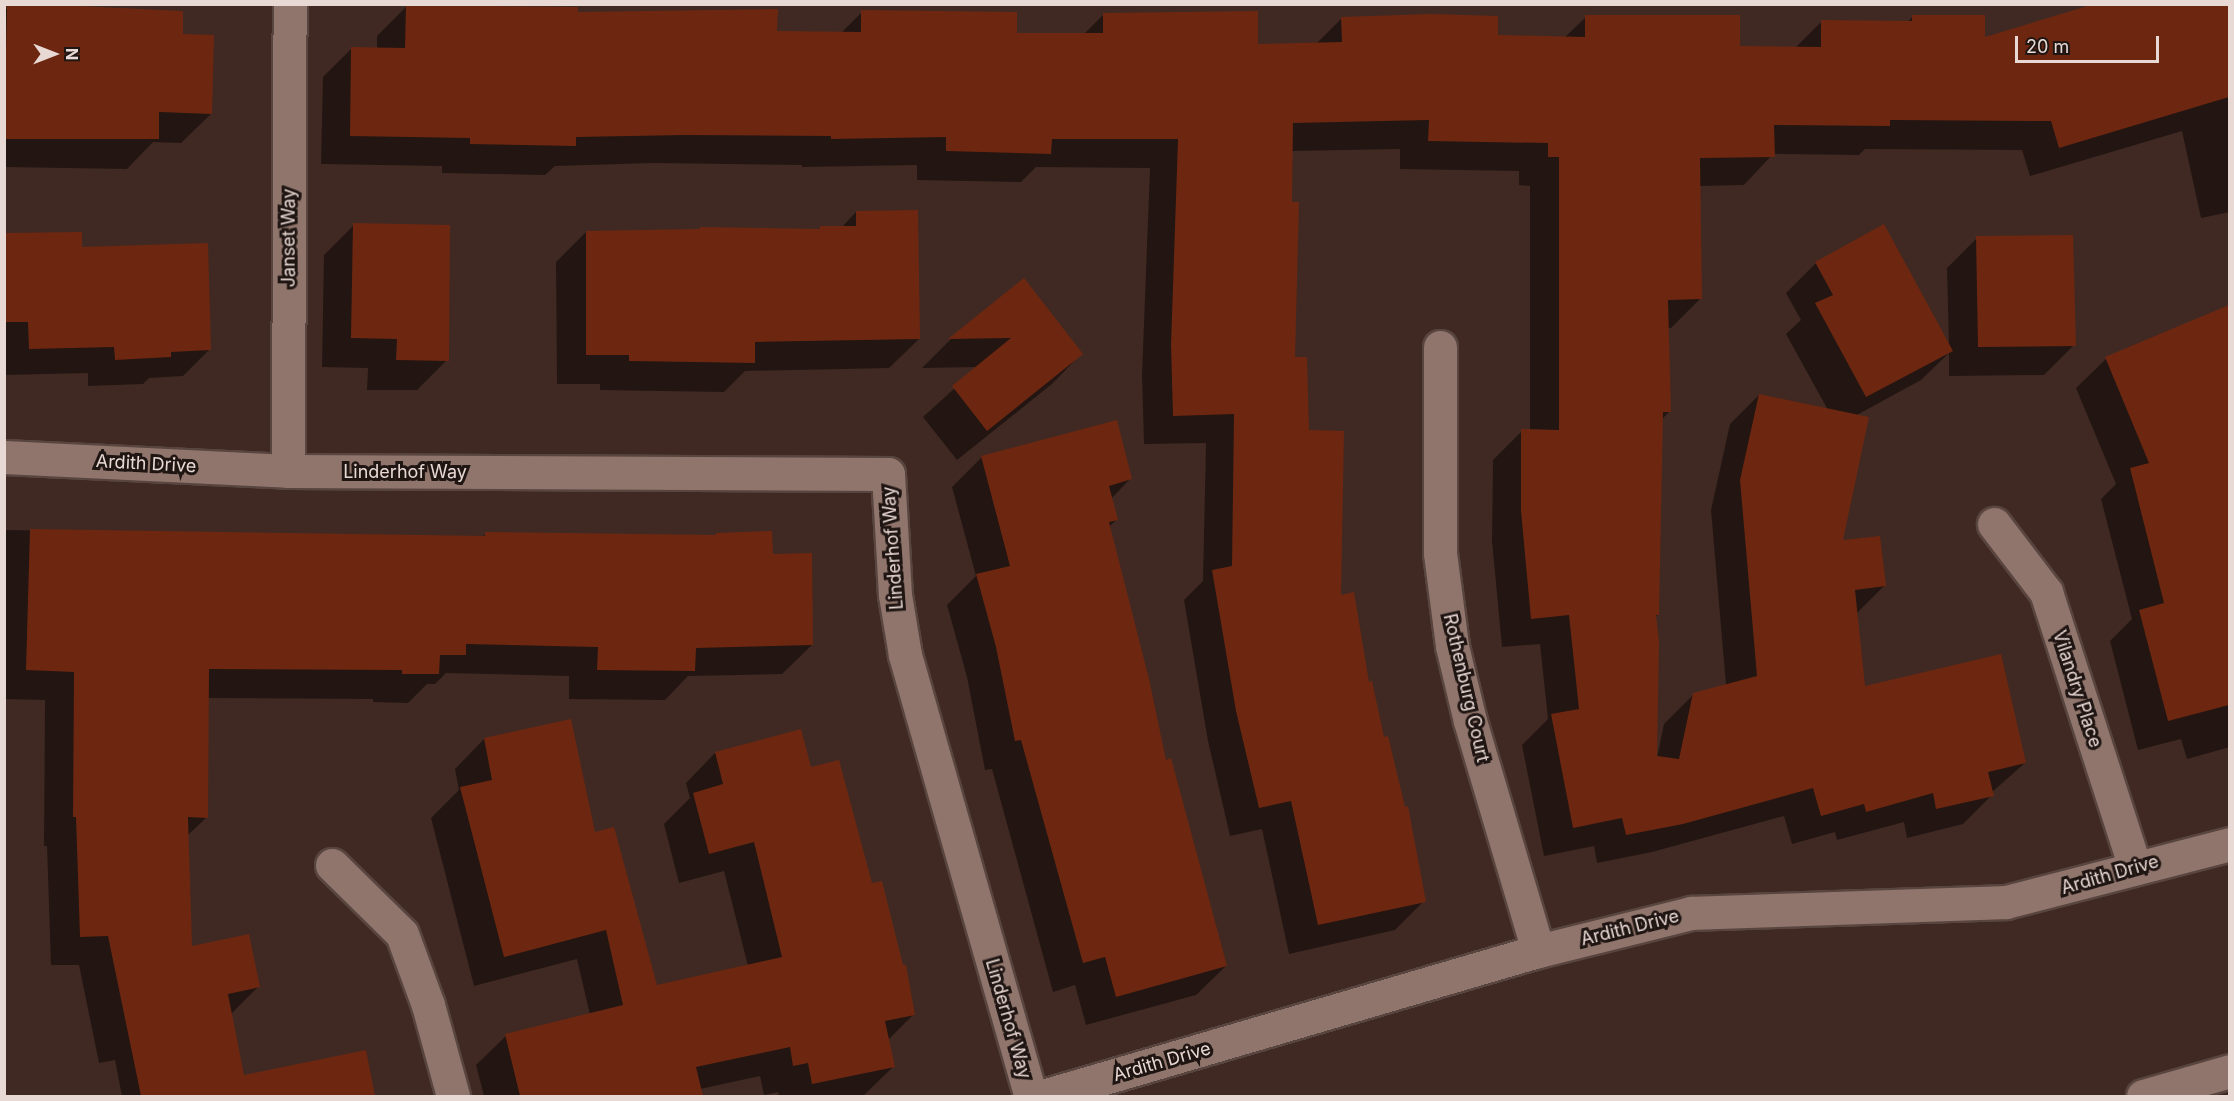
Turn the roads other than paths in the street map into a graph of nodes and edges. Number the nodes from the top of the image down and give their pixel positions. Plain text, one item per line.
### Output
1 (290, 4) edge
2 (1440, 347) dead end
3 (4, 457) edge
4 (288, 471) junction
5 (1994, 524) dead end
6 (2229, 844) edge
7 (332, 865) dead end
8 (2134, 868) junction
9 (1538, 951) junction
10 (2229, 1071) edge
11 (453, 1096) edge
12 (1030, 1096) edge
13 (1043, 1096) edge
14 (2143, 1096) edge

1 - 4 street, Janset Way
2 - 9 street, Rothenburg Court
3 - 4 street, Ardith Drive
4 - 12 street, Linderhof Way
5 - 8 street, Vilandry Place
6 - 8 street, Ardith Drive
7 - 11 street
8 - 9 street, Ardith Drive
9 - 13 street, Ardith Drive
10 - 14 street

